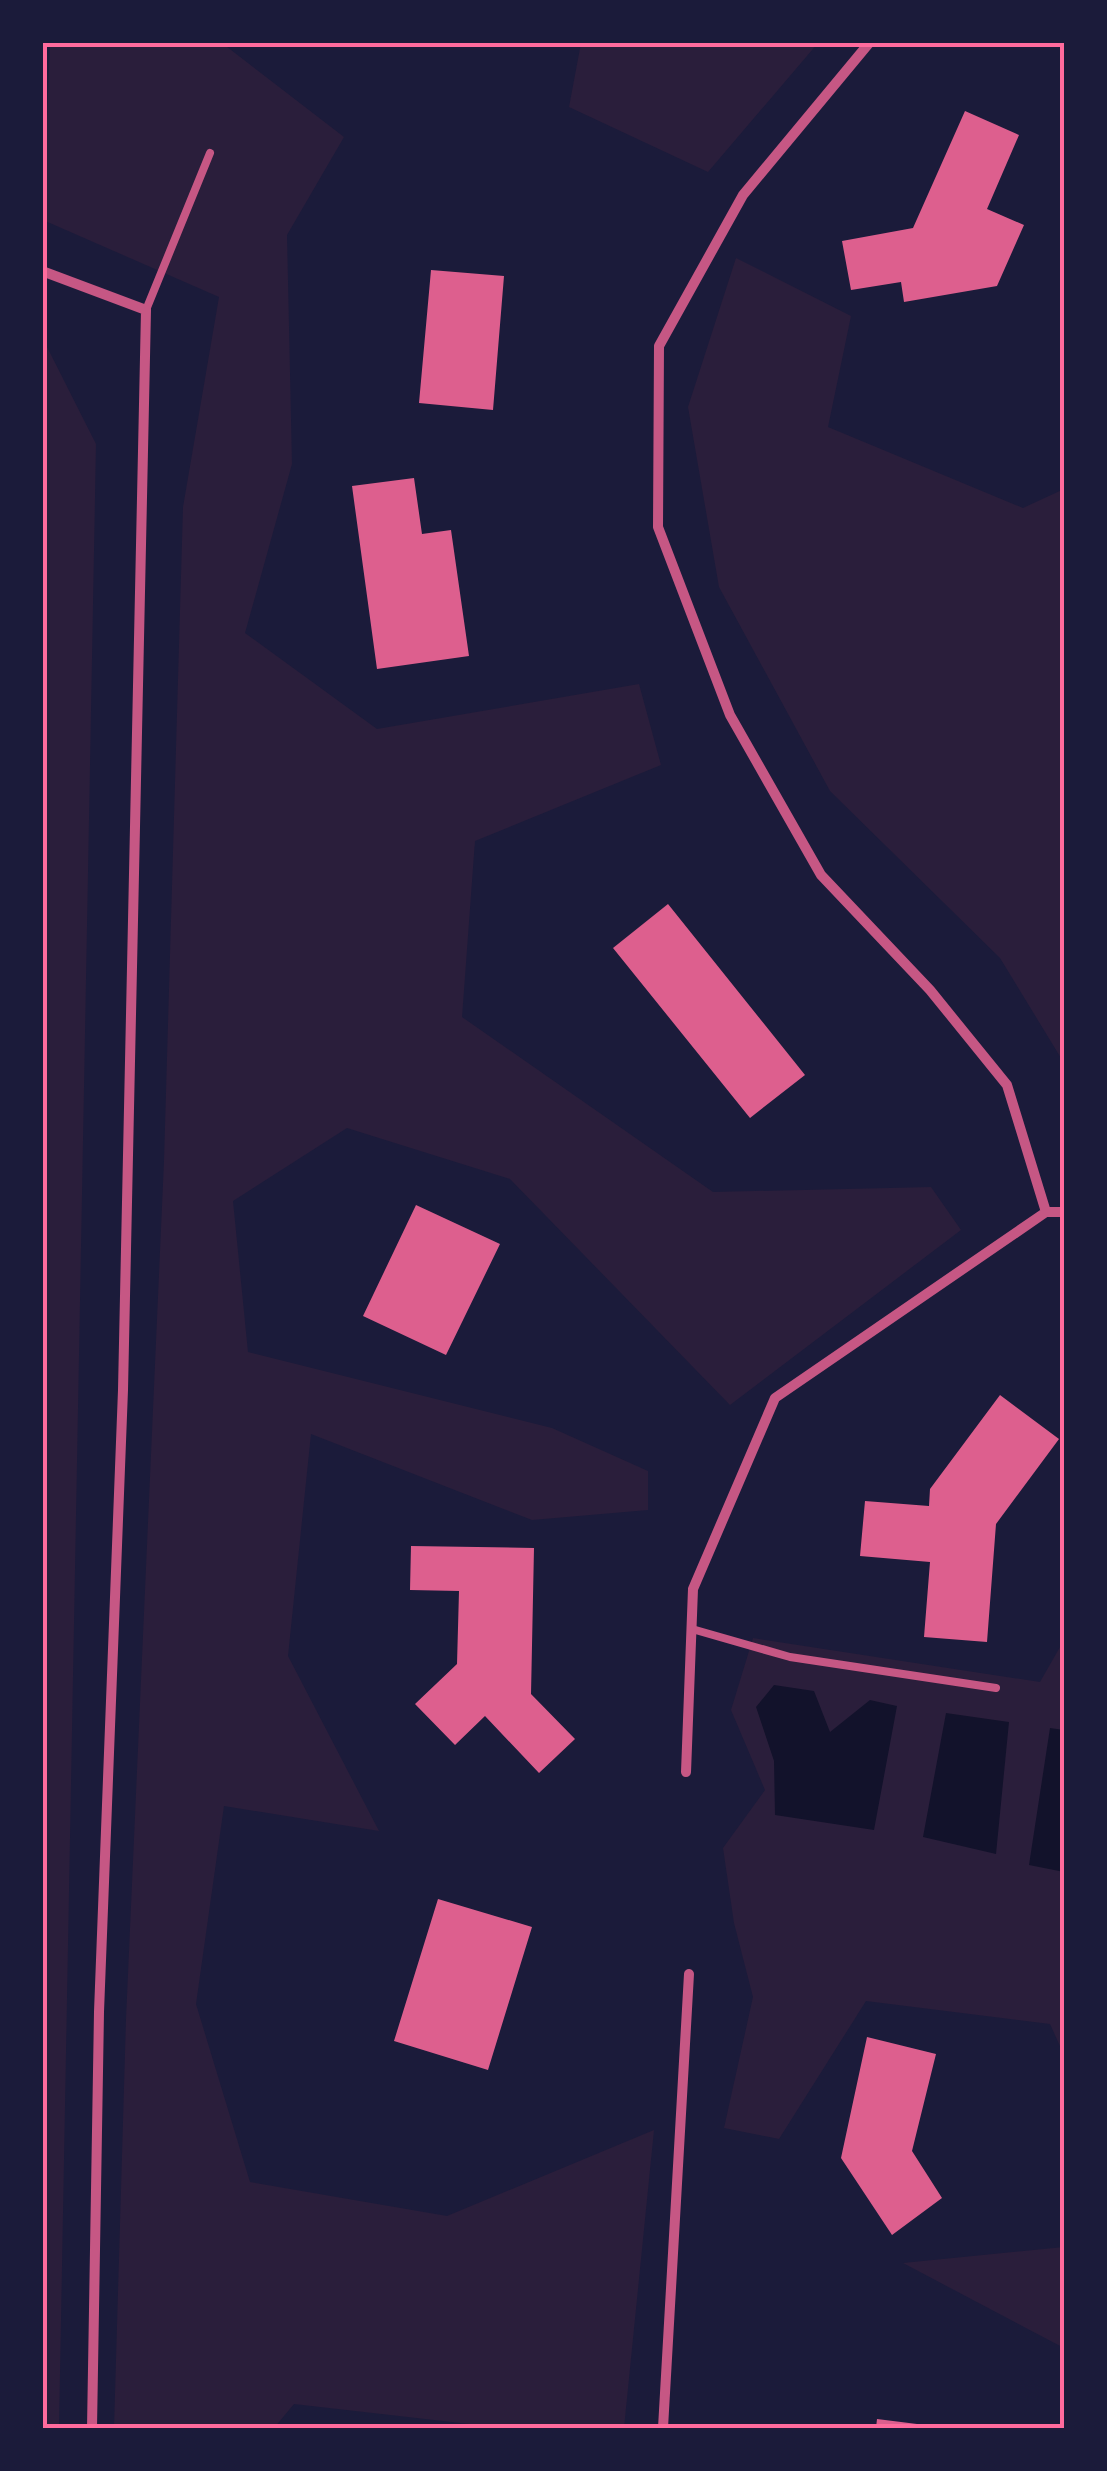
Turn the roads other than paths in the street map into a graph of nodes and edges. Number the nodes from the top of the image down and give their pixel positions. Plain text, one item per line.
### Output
1 (870, 42) edge
2 (210, 153) dead end
3 (42, 271) edge
4 (146, 310) junction
5 (1046, 1212) junction
6 (1064, 1212) edge
7 (692, 1629) junction
8 (996, 1688) dead end
9 (686, 1772) dead end
10 (689, 1974) dead end
11 (92, 2428) edge
12 (662, 2428) edge

1 - 5 street
2 - 4 lane
3 - 4 street
4 - 11 street
5 - 6 street
5 - 7 street
7 - 8 lane
7 - 9 street
10 - 12 street

